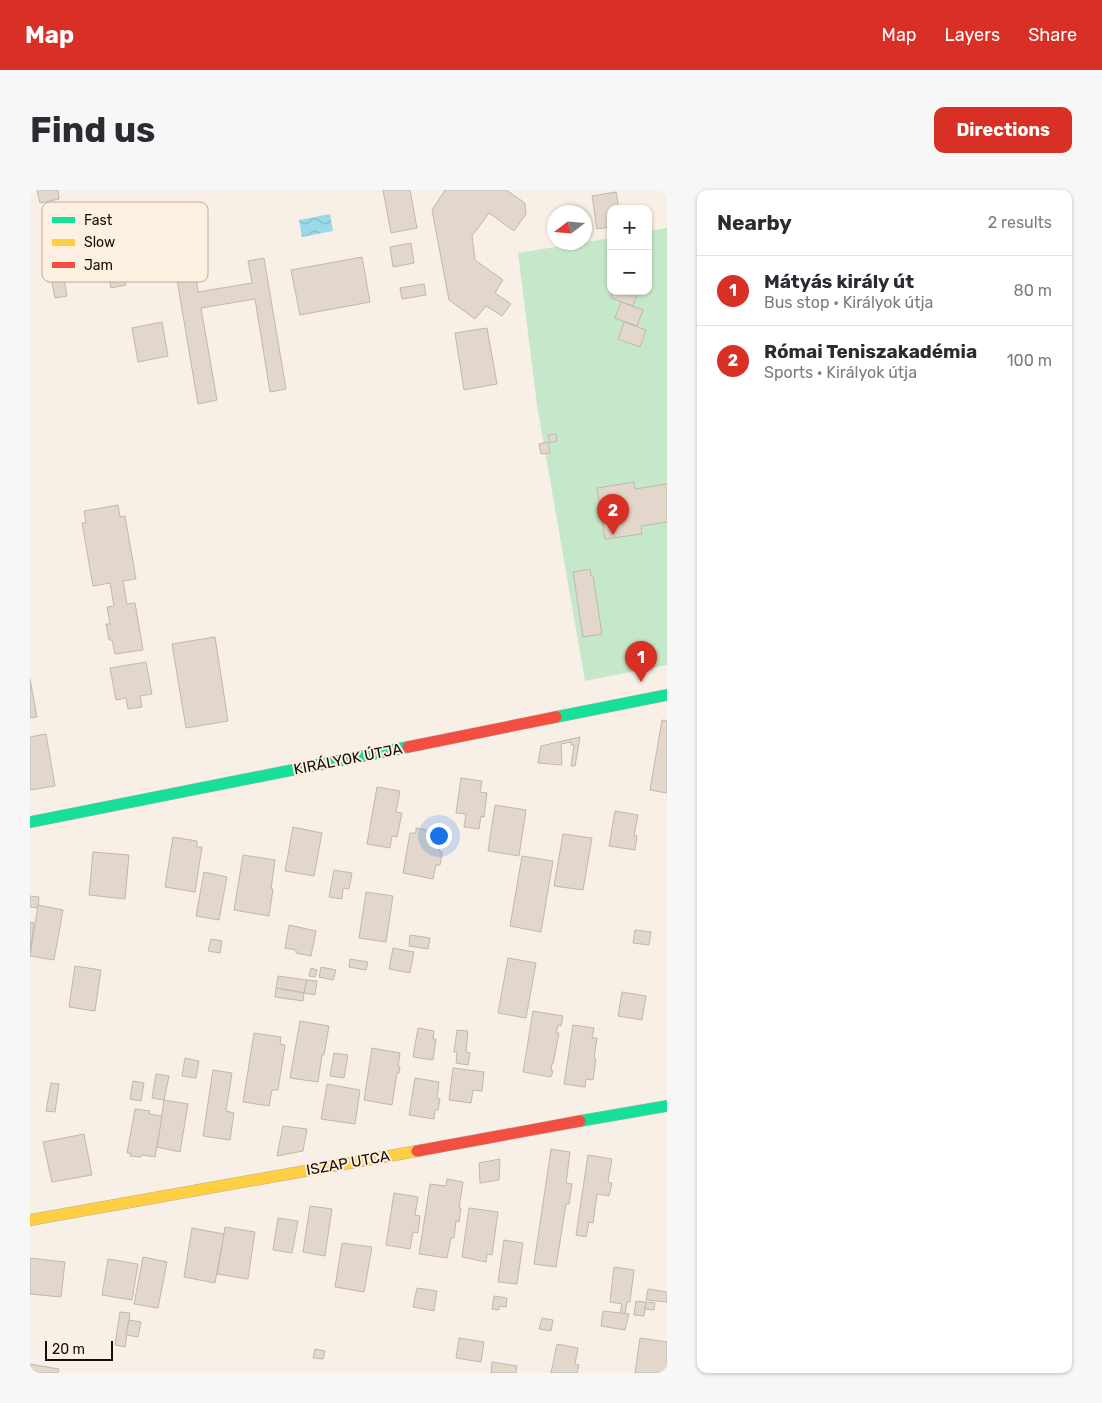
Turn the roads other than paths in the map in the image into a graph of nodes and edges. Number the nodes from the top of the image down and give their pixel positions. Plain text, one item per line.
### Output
1 (667, 696) edge
2 (30, 822) edge
3 (667, 1106) edge
4 (30, 1220) edge

1 - 2 street, KIRÁLYOK ÚTJA
3 - 4 street, ISZAP UTCA

